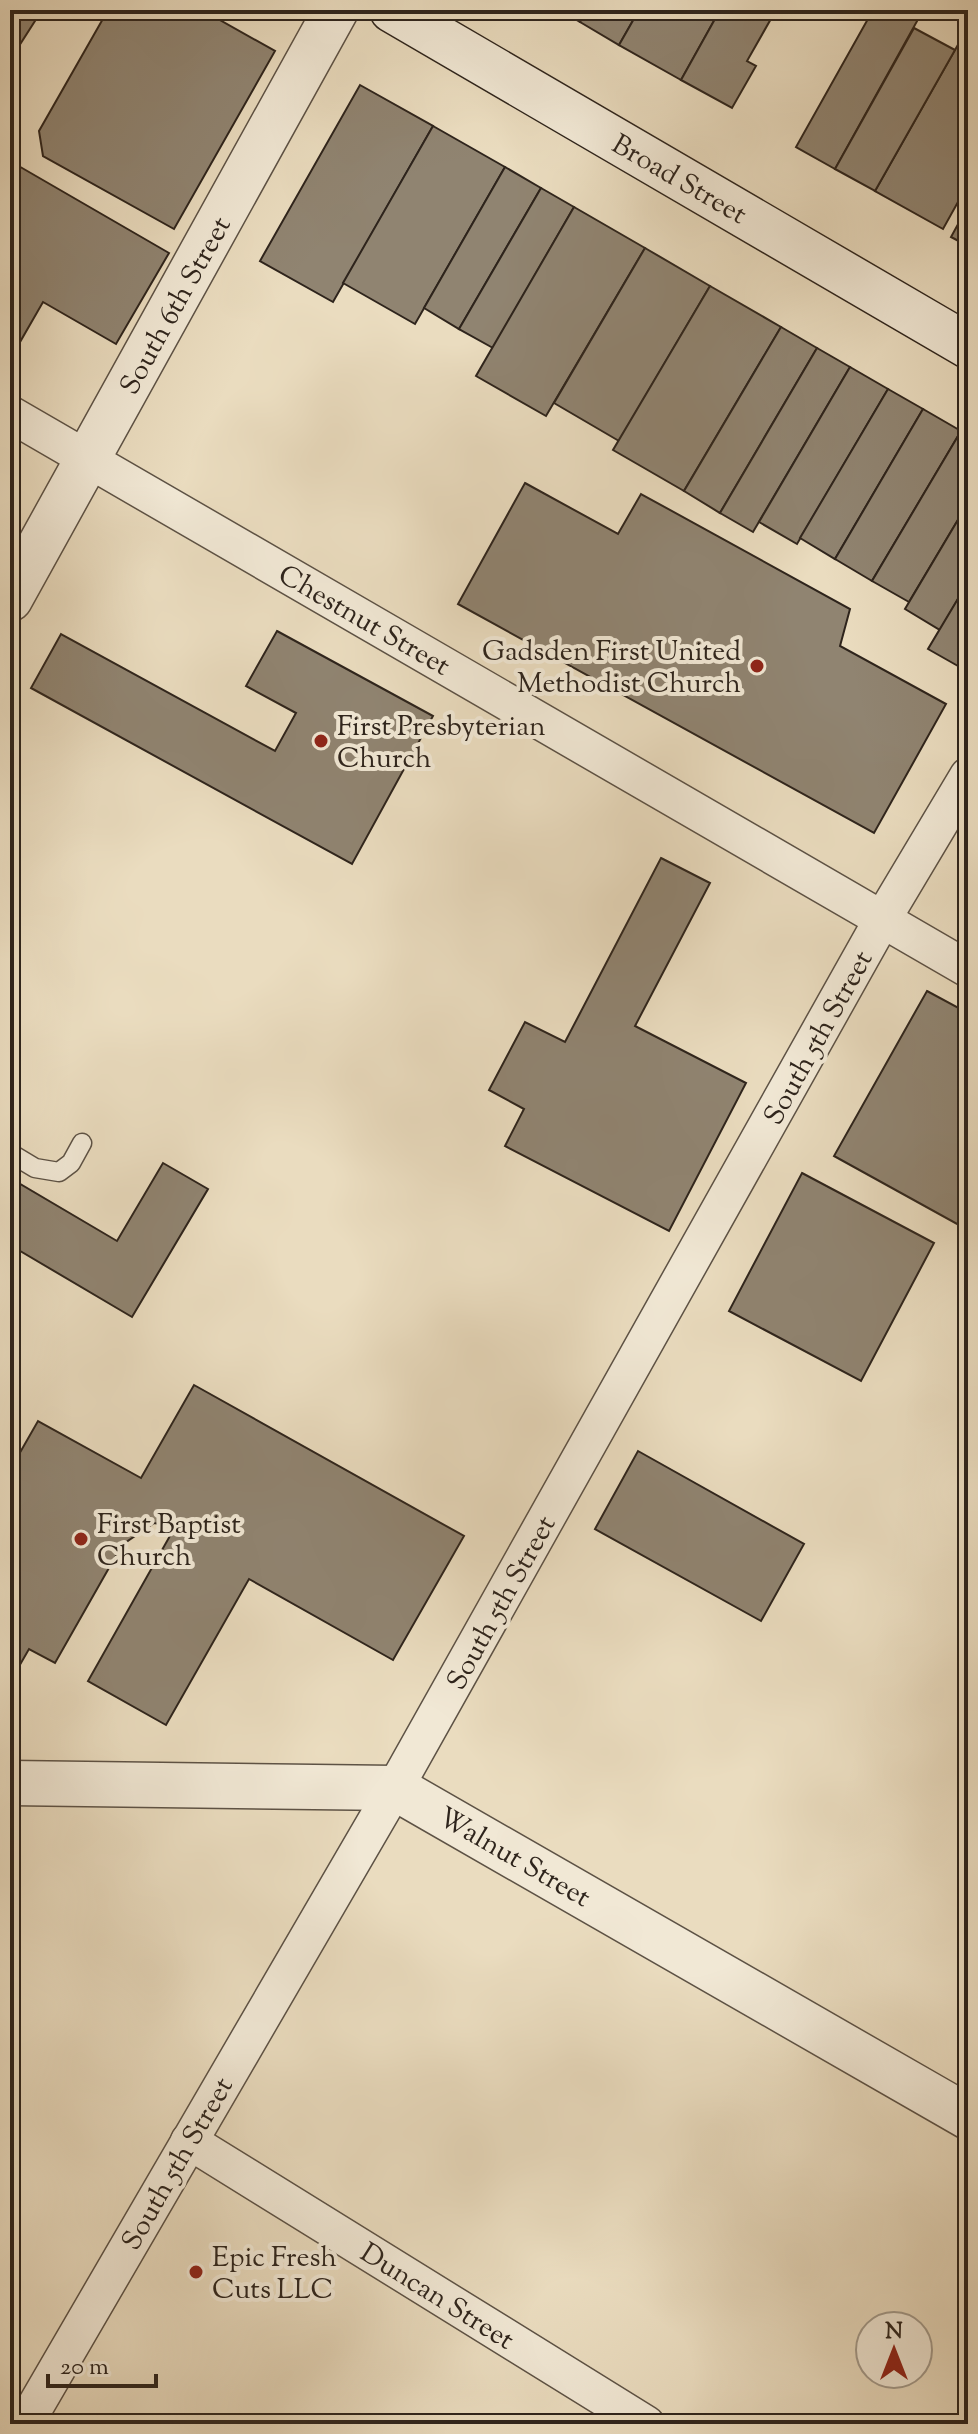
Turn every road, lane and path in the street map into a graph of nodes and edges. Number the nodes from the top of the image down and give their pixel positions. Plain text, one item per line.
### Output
1 (336, 10) edge
2 (392, 10) edge
3 (968, 346) edge
4 (10, 414) edge
5 (89, 458) junction
6 (10, 599) edge
7 (968, 776) edge
8 (882, 920) junction
9 (968, 969) edge
10 (82, 1143) dead end
11 (10, 1153) edge
12 (10, 1783) edge
13 (395, 1788) junction
14 (968, 2117) edge
15 (189, 2141) junction
16 (25, 2424) edge
17 (646, 2424) edge

1 - 5 street, South 6th Street
2 - 3 street, Broad Street
4 - 5 street, Chestnut Street
5 - 6 street, South 6th Street
5 - 8 street, Chestnut Street
7 - 8 street, South 5th Street
8 - 9 street, Chestnut Street
8 - 13 street, South 5th Street
10 - 11 lane
12 - 13 street, Walnut Street
13 - 14 street, Walnut Street
13 - 15 street, South 5th Street
15 - 16 street, South 5th Street
15 - 17 street, Duncan Street

